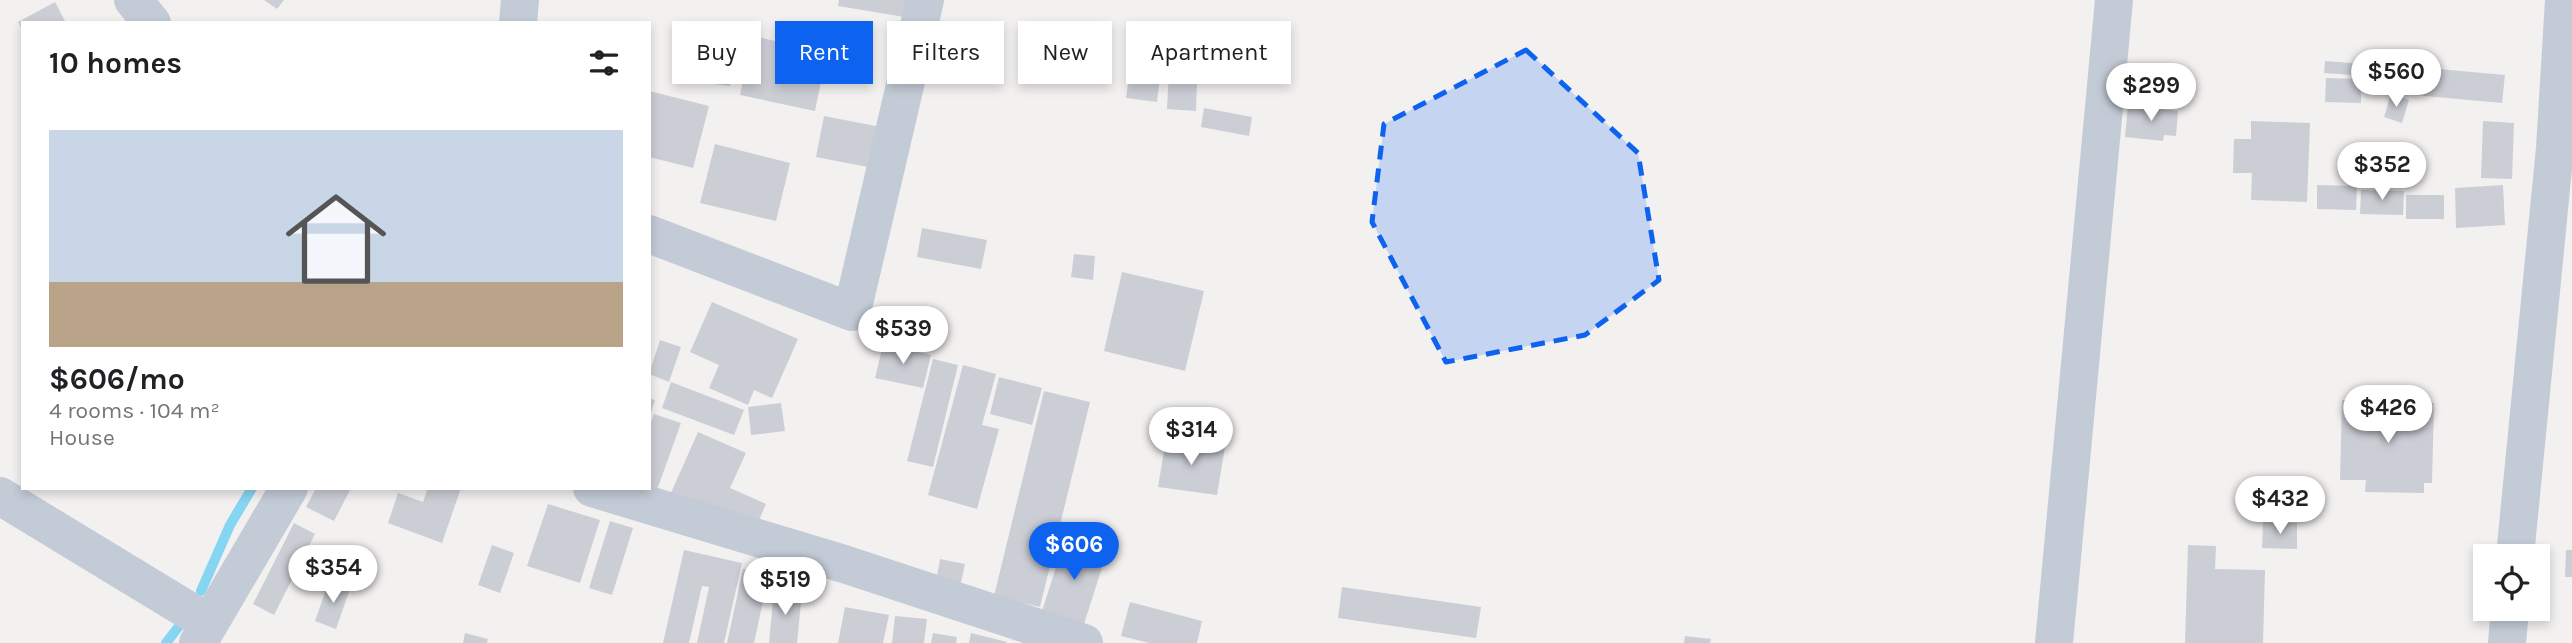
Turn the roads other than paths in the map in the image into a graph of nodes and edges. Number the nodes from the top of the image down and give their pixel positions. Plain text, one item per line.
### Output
1 (133, 0) edge
2 (520, 0) edge
3 (925, 0) edge
4 (2115, 0) edge
5 (2564, 0) edge
6 (150, 21) edge
7 (518, 21) edge
8 (651, 235) edge
9 (288, 490) edge
10 (599, 490) edge
11 (0, 496) edge
12 (2516, 544) edge
13 (2509, 621) edge
14 (204, 633) edge
15 (1084, 643) edge
16 (2054, 643) edge
17 (2507, 643) edge

1 - 6 street
2 - 7 street
3 - 8 street
4 - 16 street
5 - 12 street
9 - 14 street
10 - 15 street
11 - 14 street
13 - 17 street

